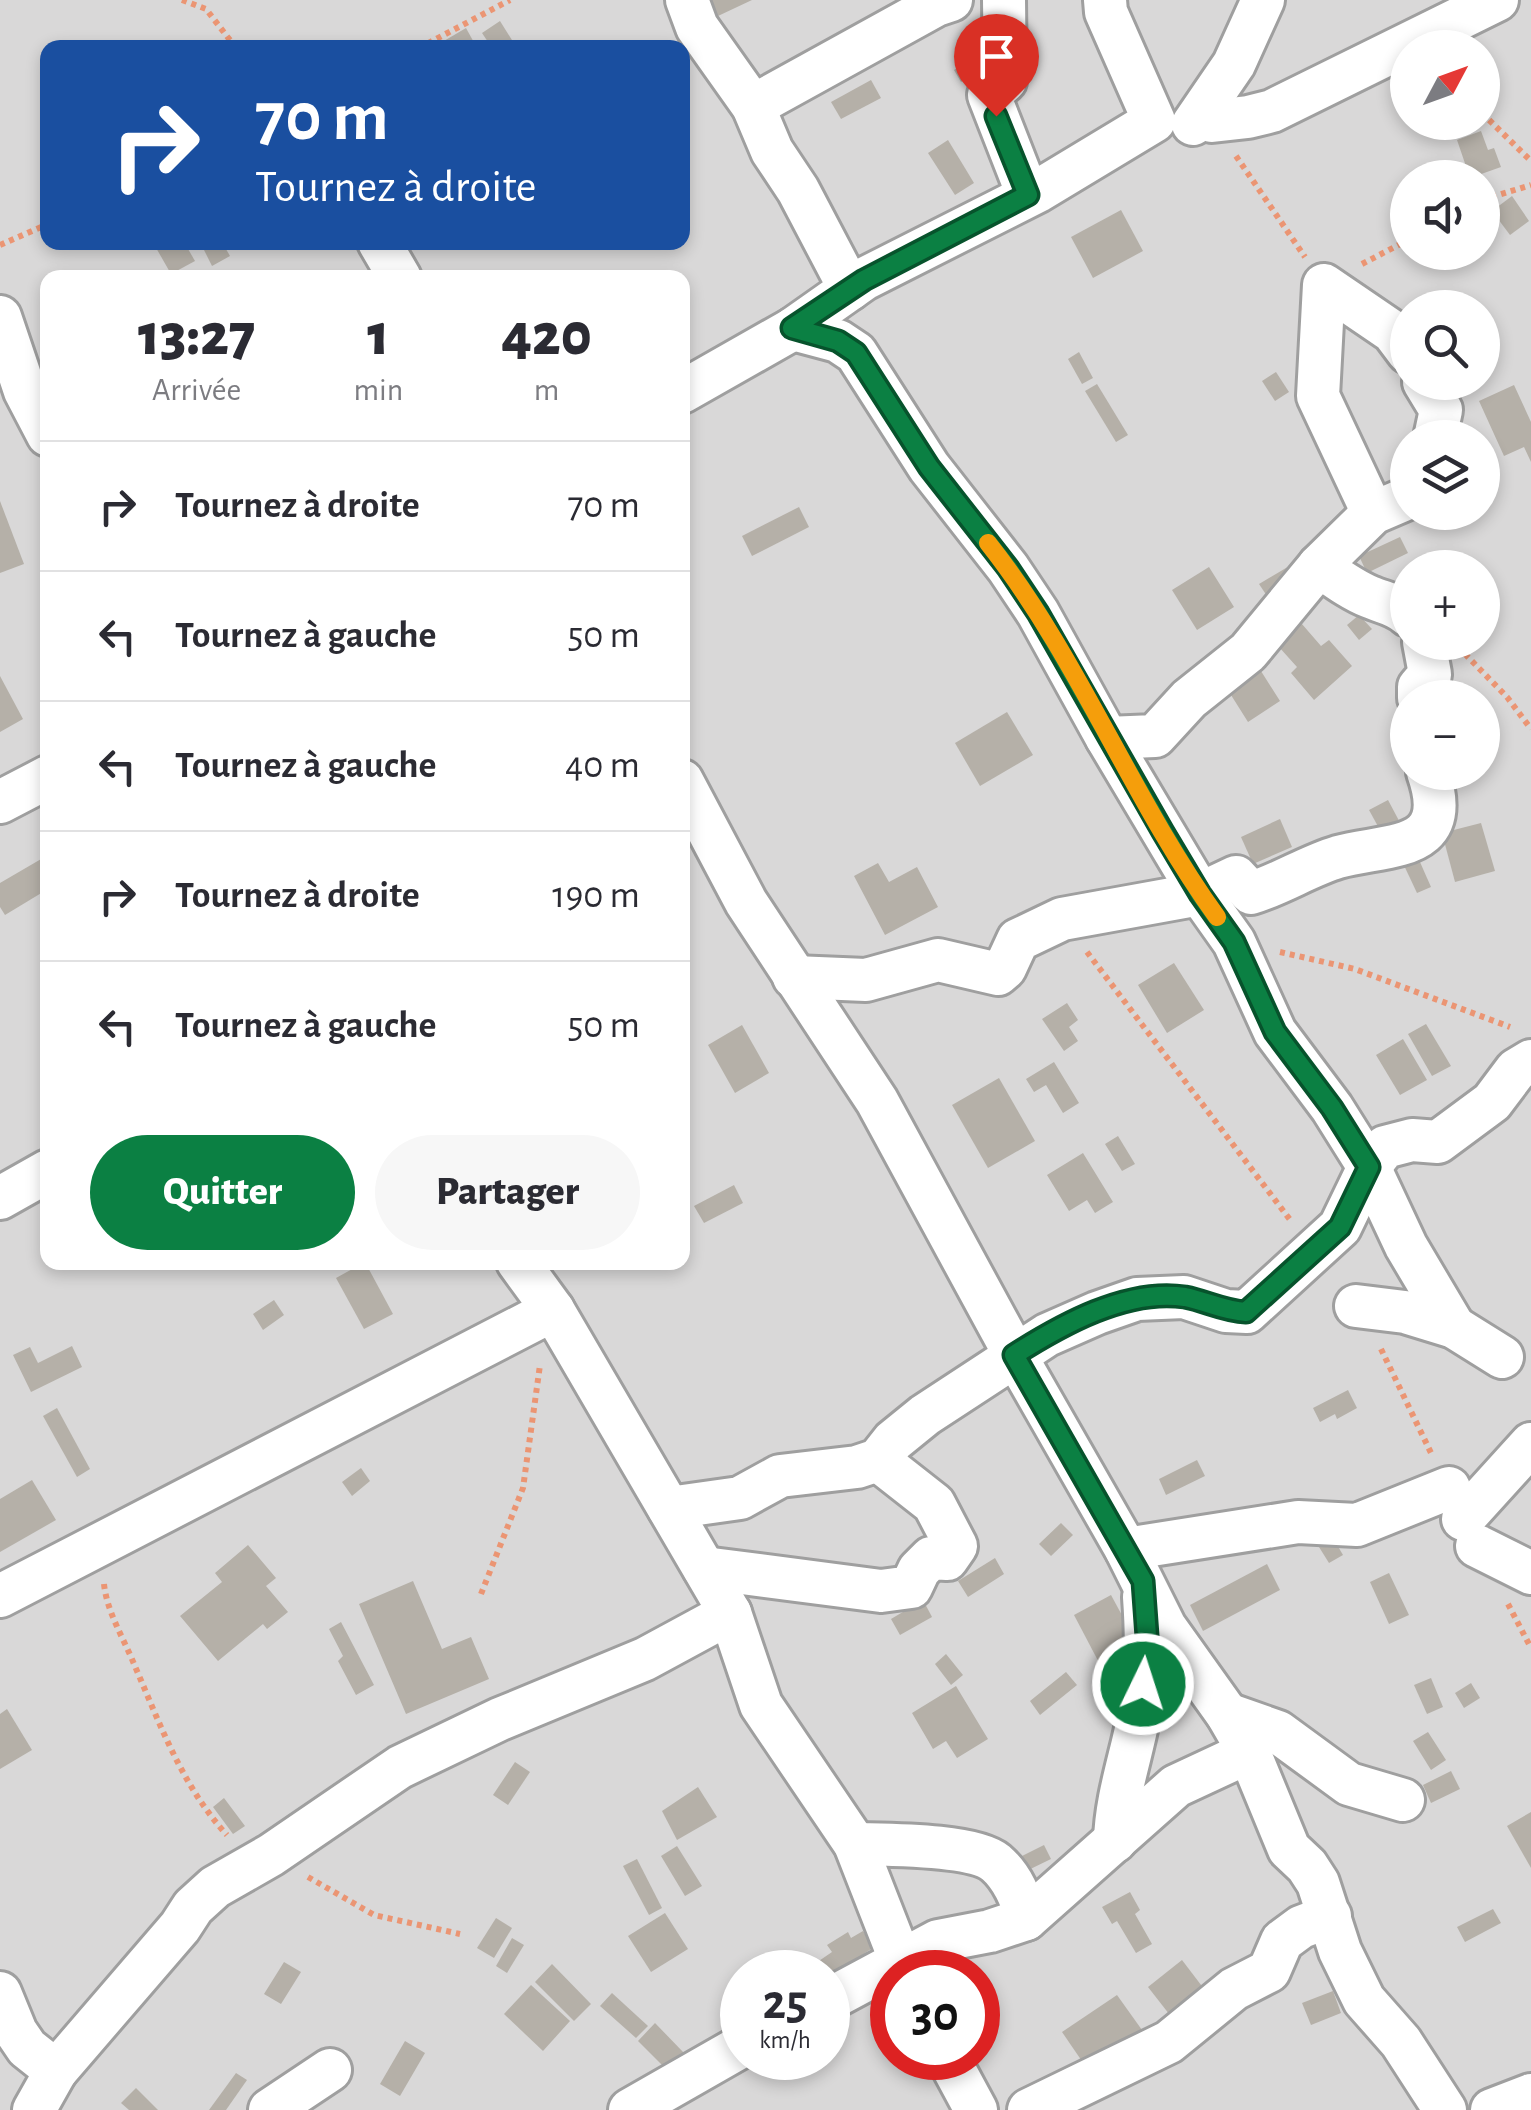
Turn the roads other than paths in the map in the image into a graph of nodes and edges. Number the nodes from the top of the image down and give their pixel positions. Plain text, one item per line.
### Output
1 (687, 0) edge
2 (951, 0) edge
3 (1004, 0) edge
4 (1106, 0) edge
5 (1264, 0) edge
6 (1497, 0) edge
7 (752, 106) junction
8 (1028, 195) junction
9 (850, 289) junction
10 (0, 316) edge
11 (792, 328) junction
12 (1390, 330) edge
13 (690, 387) edge
14 (12, 397) edge
15 (40, 427) edge
16 (1390, 506) edge
17 (1319, 566) junction
18 (1390, 604) edge
19 (1107, 738) junction
20 (40, 781) edge
21 (1434, 790) edge
22 (690, 796) edge
23 (0, 802) edge
24 (1200, 894) junction
25 (794, 977) junction
26 (1525, 1045) edge
27 (1369, 1167) junction
28 (40, 1176) edge
29 (0, 1198) edge
30 (524, 1270) edge
31 (1356, 1306) dead end
32 (553, 1310) junction
33 (1454, 1328) junction
34 (1014, 1355) junction
35 (1502, 1357) dead end
36 (1531, 1444) edge
37 (878, 1460) junction
38 (670, 1508) junction
39 (1463, 1518) junction
40 (1135, 1565) junction
41 (704, 1568) junction
42 (1531, 1573) edge
43 (0, 1596) edge
44 (730, 1614) junction
45 (1227, 1714) junction
46 (1249, 1752) junction
47 (1403, 1800) dead end
48 (1115, 1841) junction
49 (855, 1844) junction
50 (1330, 1916) junction
51 (1026, 1918) junction
52 (897, 1950) edge
53 (925, 1950) edge
54 (0, 1992) edge
55 (720, 2059) edge
56 (330, 2070) dead end
57 (56, 2072) junction
58 (960, 2080) edge
59 (1531, 2095) edge
60 (34, 2110) edge
61 (270, 2110) edge
62 (630, 2110) edge
63 (976, 2110) edge
64 (1029, 2110) edge
65 (1446, 2110) edge
66 (1492, 2110) edge

1 - 7 street
2 - 7 street
3 - 8 street
4 - 8 street
5 - 6 street
7 - 9 street
8 - 9 street
9 - 11 street
10 - 14 street
11 - 13 street
11 - 19 street
12 - 16 street
14 - 15 street
16 - 17 street
17 - 18 street
17 - 19 street
19 - 24 street
20 - 23 street
21 - 24 street
22 - 25 street
24 - 25 street
24 - 27 street
25 - 34 street
26 - 27 street
27 - 33 street
27 - 34 street
28 - 29 street
30 - 32 street
31 - 33 street
32 - 38 street
32 - 43 street
33 - 35 street
34 - 37 street
34 - 40 street
36 - 39 street
37 - 38 street
37 - 41 street
38 - 41 street
39 - 40 street
39 - 42 street
40 - 45 street
40 - 48 street
41 - 44 street
44 - 49 street
44 - 57 street
45 - 46 street
45 - 47 street
46 - 48 street
46 - 50 street
48 - 51 street
49 - 51 street
49 - 52 street
50 - 64 street
50 - 65 street
51 - 53 street
54 - 57 street
55 - 62 street
56 - 61 street
57 - 60 street
58 - 63 street
59 - 66 street

